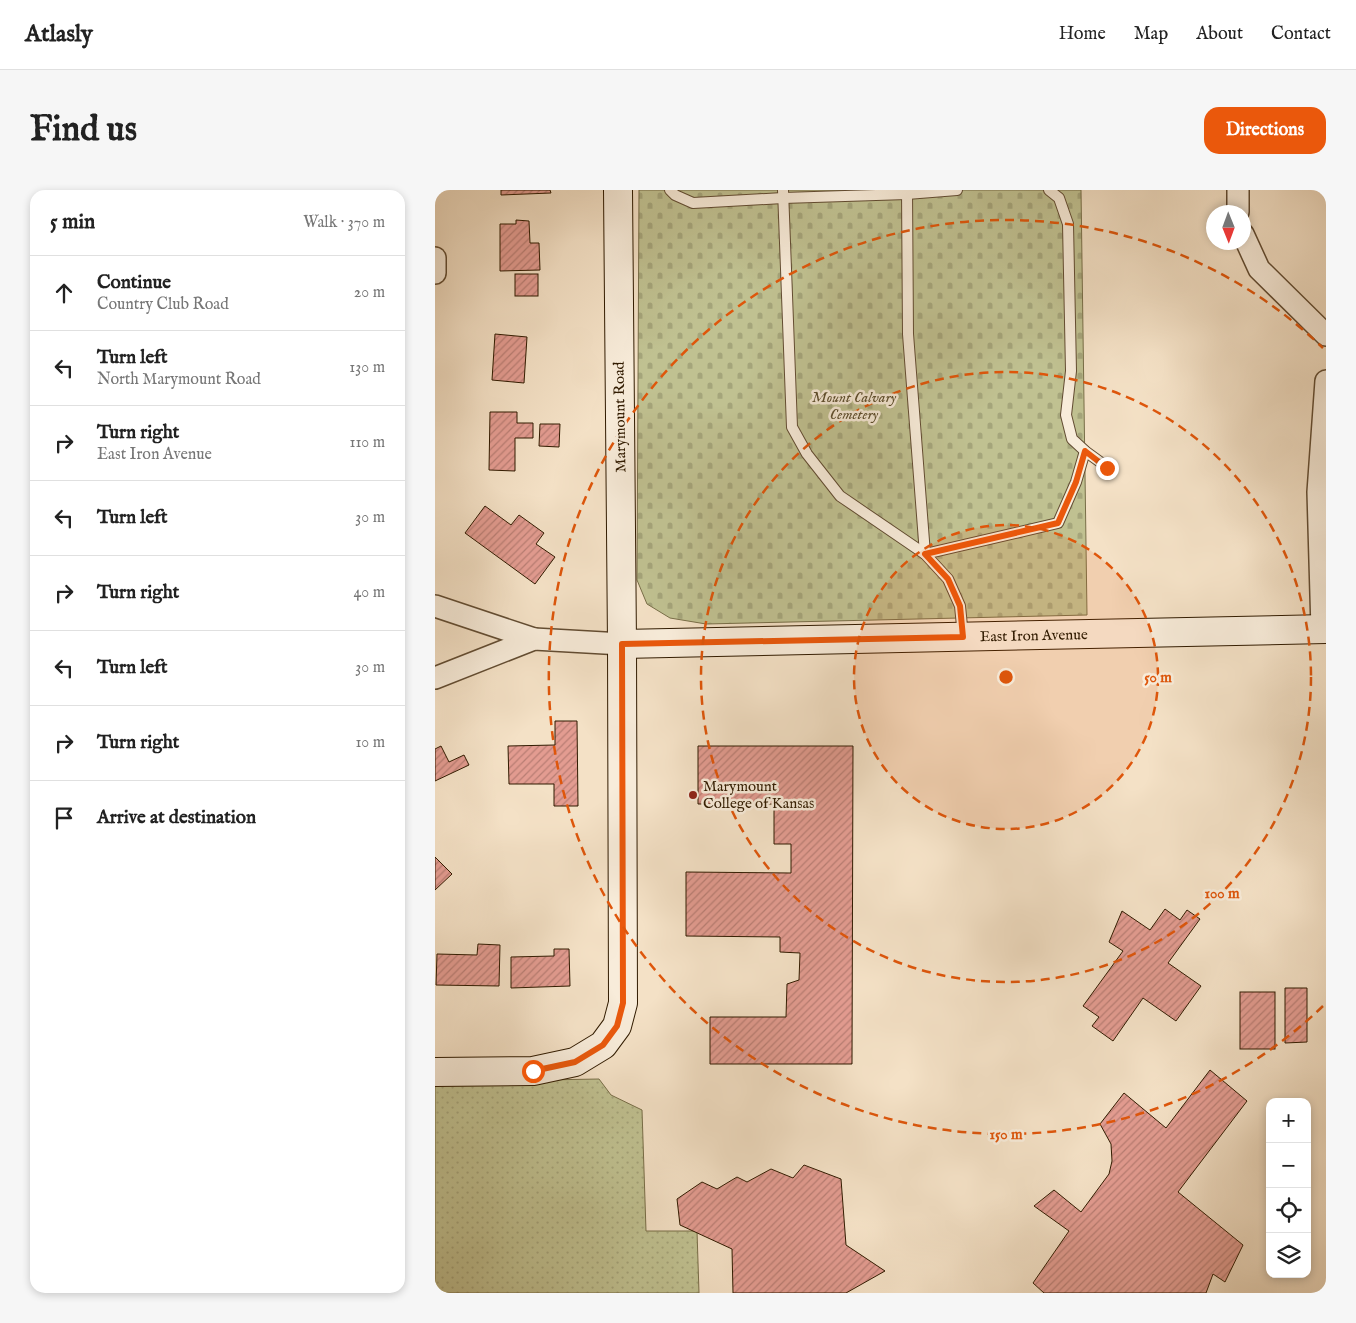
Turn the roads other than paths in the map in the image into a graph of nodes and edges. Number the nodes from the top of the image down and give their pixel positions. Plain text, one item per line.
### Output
1 (618, 190) edge
2 (670, 190) edge
3 (957, 190) edge
4 (1049, 190) edge
5 (1238, 190) edge
6 (907, 192) edge
7 (783, 194) edge
8 (1238, 205) edge
9 (1250, 250) edge
10 (435, 258) edge
11 (435, 273) edge
12 (1326, 335) edge
13 (1326, 382) edge
14 (1085, 451) junction
15 (1107, 468) dead end
16 (925, 554) junction
17 (435, 606) edge
18 (1324, 629) edge
19 (963, 637) junction
20 (534, 639) junction
21 (622, 644) junction
22 (435, 678) edge
23 (435, 1072) edge

1 - 21 street, Marymount Road
2 - 7 lane
3 - 6 lane
4 - 14 lane
5 - 8 street
6 - 7 lane
6 - 16 lane
7 - 16 lane
9 - 12 street
10 - 11 street
13 - 18 street
14 - 15 lane
14 - 16 lane
16 - 19 lane
17 - 20 street
18 - 19 street, East Iron Avenue
19 - 21 street, East Iron Avenue
20 - 21 street
20 - 22 street
21 - 23 street, Marymount Road

